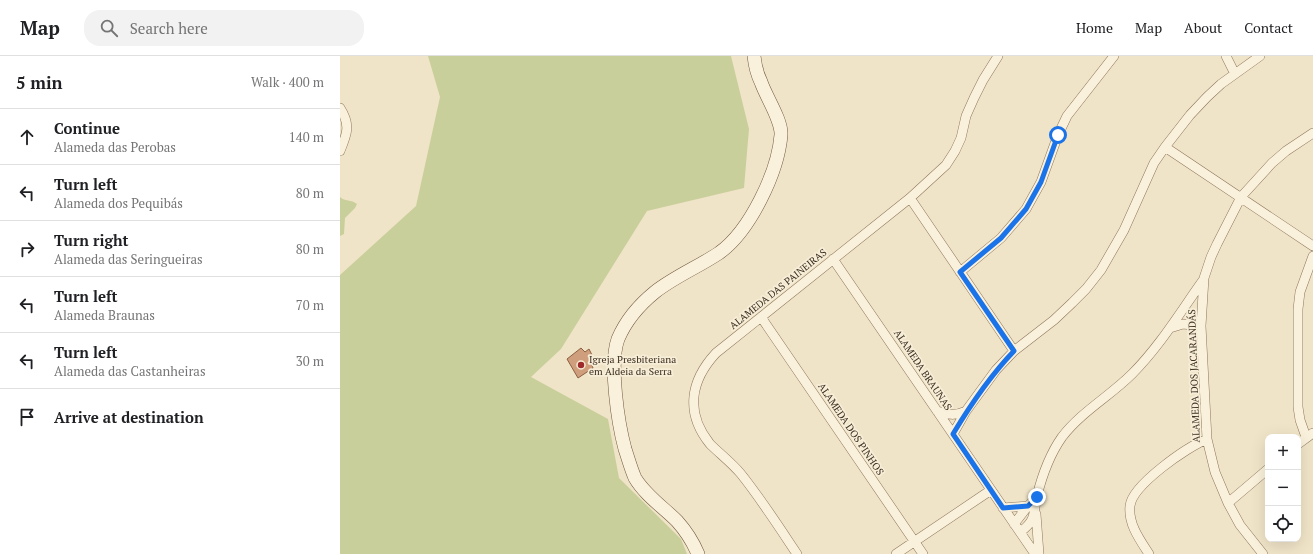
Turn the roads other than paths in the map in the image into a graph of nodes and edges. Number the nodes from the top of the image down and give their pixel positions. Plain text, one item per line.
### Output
1 (754, 56) edge
2 (998, 56) edge
3 (1114, 56) edge
4 (1226, 56) edge
5 (1260, 56) edge
6 (1235, 74) junction
7 (340, 108) edge
8 (1313, 134) edge
9 (1165, 147) junction
10 (340, 151) edge
11 (1242, 197) junction
12 (910, 198) junction
13 (1313, 246) edge
14 (1313, 256) edge
15 (833, 259) junction
16 (960, 272) junction
17 (1204, 278) junction
18 (1182, 309) junction
19 (1202, 309) junction
20 (761, 317) junction
21 (1201, 326) junction
22 (1170, 328) junction
23 (1014, 351) junction
24 (937, 411) junction
25 (966, 412) junction
26 (953, 434) junction
27 (1310, 435) edge
28 (1207, 440) junction
29 (1301, 442) edge
30 (1267, 470) edge
31 (991, 490) junction
32 (1228, 502) junction
33 (1003, 508) junction
34 (1032, 509) junction
35 (1014, 524) junction
36 (1020, 532) junction
37 (914, 542) junction
38 (698, 554) edge
39 (797, 554) edge
40 (896, 554) edge
41 (923, 554) edge
42 (1035, 554) edge
43 (1039, 554) edge
44 (1149, 554) edge
45 (1262, 554) edge

1 - 38 street
2 - 12 street, ALAMEDA DAS PAINEIRAS
3 - 16 street
4 - 6 street
5 - 6 street
6 - 9 street
7 - 10 street
8 - 11 street
9 - 11 street
9 - 23 street
11 - 13 street
11 - 17 street
12 - 15 street, ALAMEDA DAS PAINEIRAS
12 - 16 street
14 - 27 street
15 - 20 street, ALAMEDA DAS PAINEIRAS
15 - 24 street, ALAMEDA BRAUNAS
16 - 23 street
17 - 18 street
17 - 19 street, ALAMEDA DOS JACARANDÁS
18 - 19 street
18 - 22 street
19 - 21 street, ALAMEDA DOS JACARANDÁS
20 - 37 street, ALAMEDA DOS PINHOS
20 - 39 street, ALAMEDA DAS PAINEIRAS
21 - 22 street
21 - 28 street, ALAMEDA DOS JACARANDÁS
22 - 34 street
23 - 25 street
24 - 25 street
24 - 26 street, ALAMEDA BRAUNAS
25 - 26 street
26 - 31 street, ALAMEDA BRAUNAS
27 - 29 street
28 - 32 street, ALAMEDA DOS JACARANDÁS
28 - 44 street
30 - 32 street
31 - 33 street, ALAMEDA BRAUNAS
31 - 37 street
32 - 45 street, ALAMEDA DOS JACARANDÁS
33 - 34 street
33 - 35 street, ALAMEDA BRAUNAS
34 - 35 street
34 - 36 street
34 - 43 street
35 - 36 street, ALAMEDA BRAUNAS
36 - 42 street, ALAMEDA BRAUNAS
37 - 40 street
37 - 41 street, ALAMEDA DOS PINHOS

